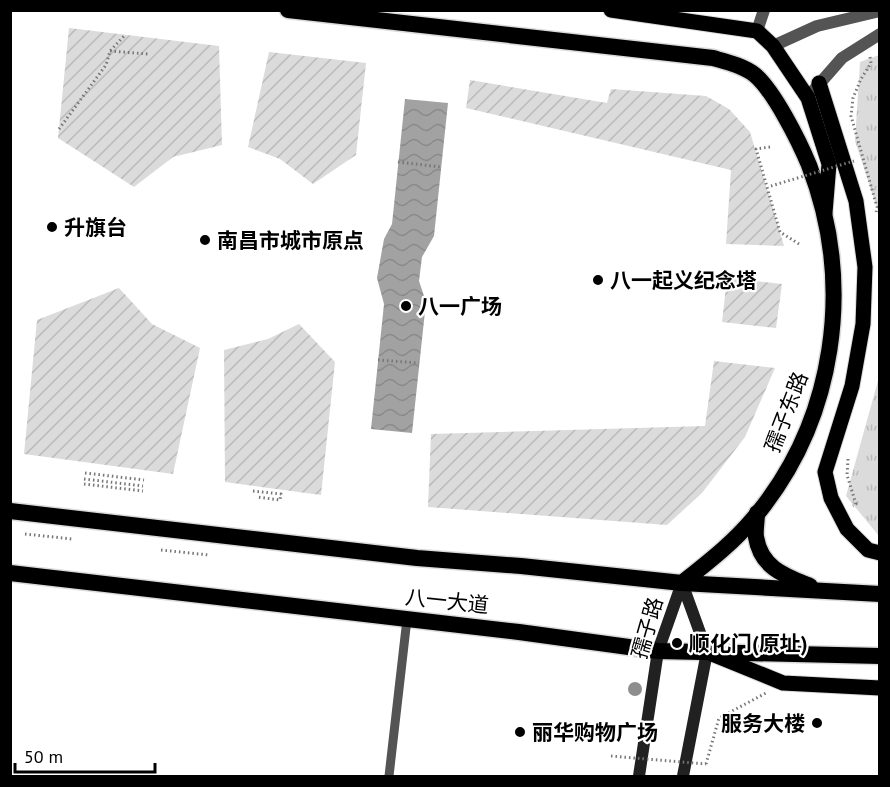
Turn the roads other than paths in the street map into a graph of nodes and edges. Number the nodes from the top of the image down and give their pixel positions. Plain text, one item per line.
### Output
1 (288, 10) edge
2 (610, 10) edge
3 (764, 10) edge
4 (879, 11) edge
5 (757, 31) junction
6 (879, 34) edge
7 (772, 46) junction
8 (819, 83) junction
9 (808, 98) junction
10 (825, 215) junction
11 (10, 511) edge
12 (757, 513) junction
13 (879, 553) edge
14 (10, 573) edge
15 (682, 583) junction
16 (822, 591) junction
17 (879, 594) edge
18 (407, 619) junction
19 (658, 651) junction
20 (706, 652) junction
21 (879, 656) edge
22 (879, 688) edge
23 (389, 777) edge
24 (639, 777) edge
25 (683, 777) edge

1 - 10 highway, 孺子东路
2 - 5 main road
3 - 5 street
4 - 7 street
5 - 7 main road, 孺子东路
6 - 8 street
7 - 9 main road, 孺子东路
8 - 9 street
8 - 13 main road
9 - 10 main road, 孺子东路
10 - 12 highway, 孺子东路
11 - 15 highway, 八一大道
12 - 15 highway, 孺子东路
12 - 16 highway
14 - 18 highway, 八一大道
15 - 16 highway, 八一大道
15 - 19 main road, 孺子路
15 - 20 main road, 孺子路
16 - 17 highway, 八一大道
18 - 19 highway, 八一大道
18 - 23 lane
19 - 20 highway, 八一大道
19 - 24 main road, 孺子路
20 - 21 highway, 八一大道
20 - 22 main road
20 - 25 main road, 孺子路

